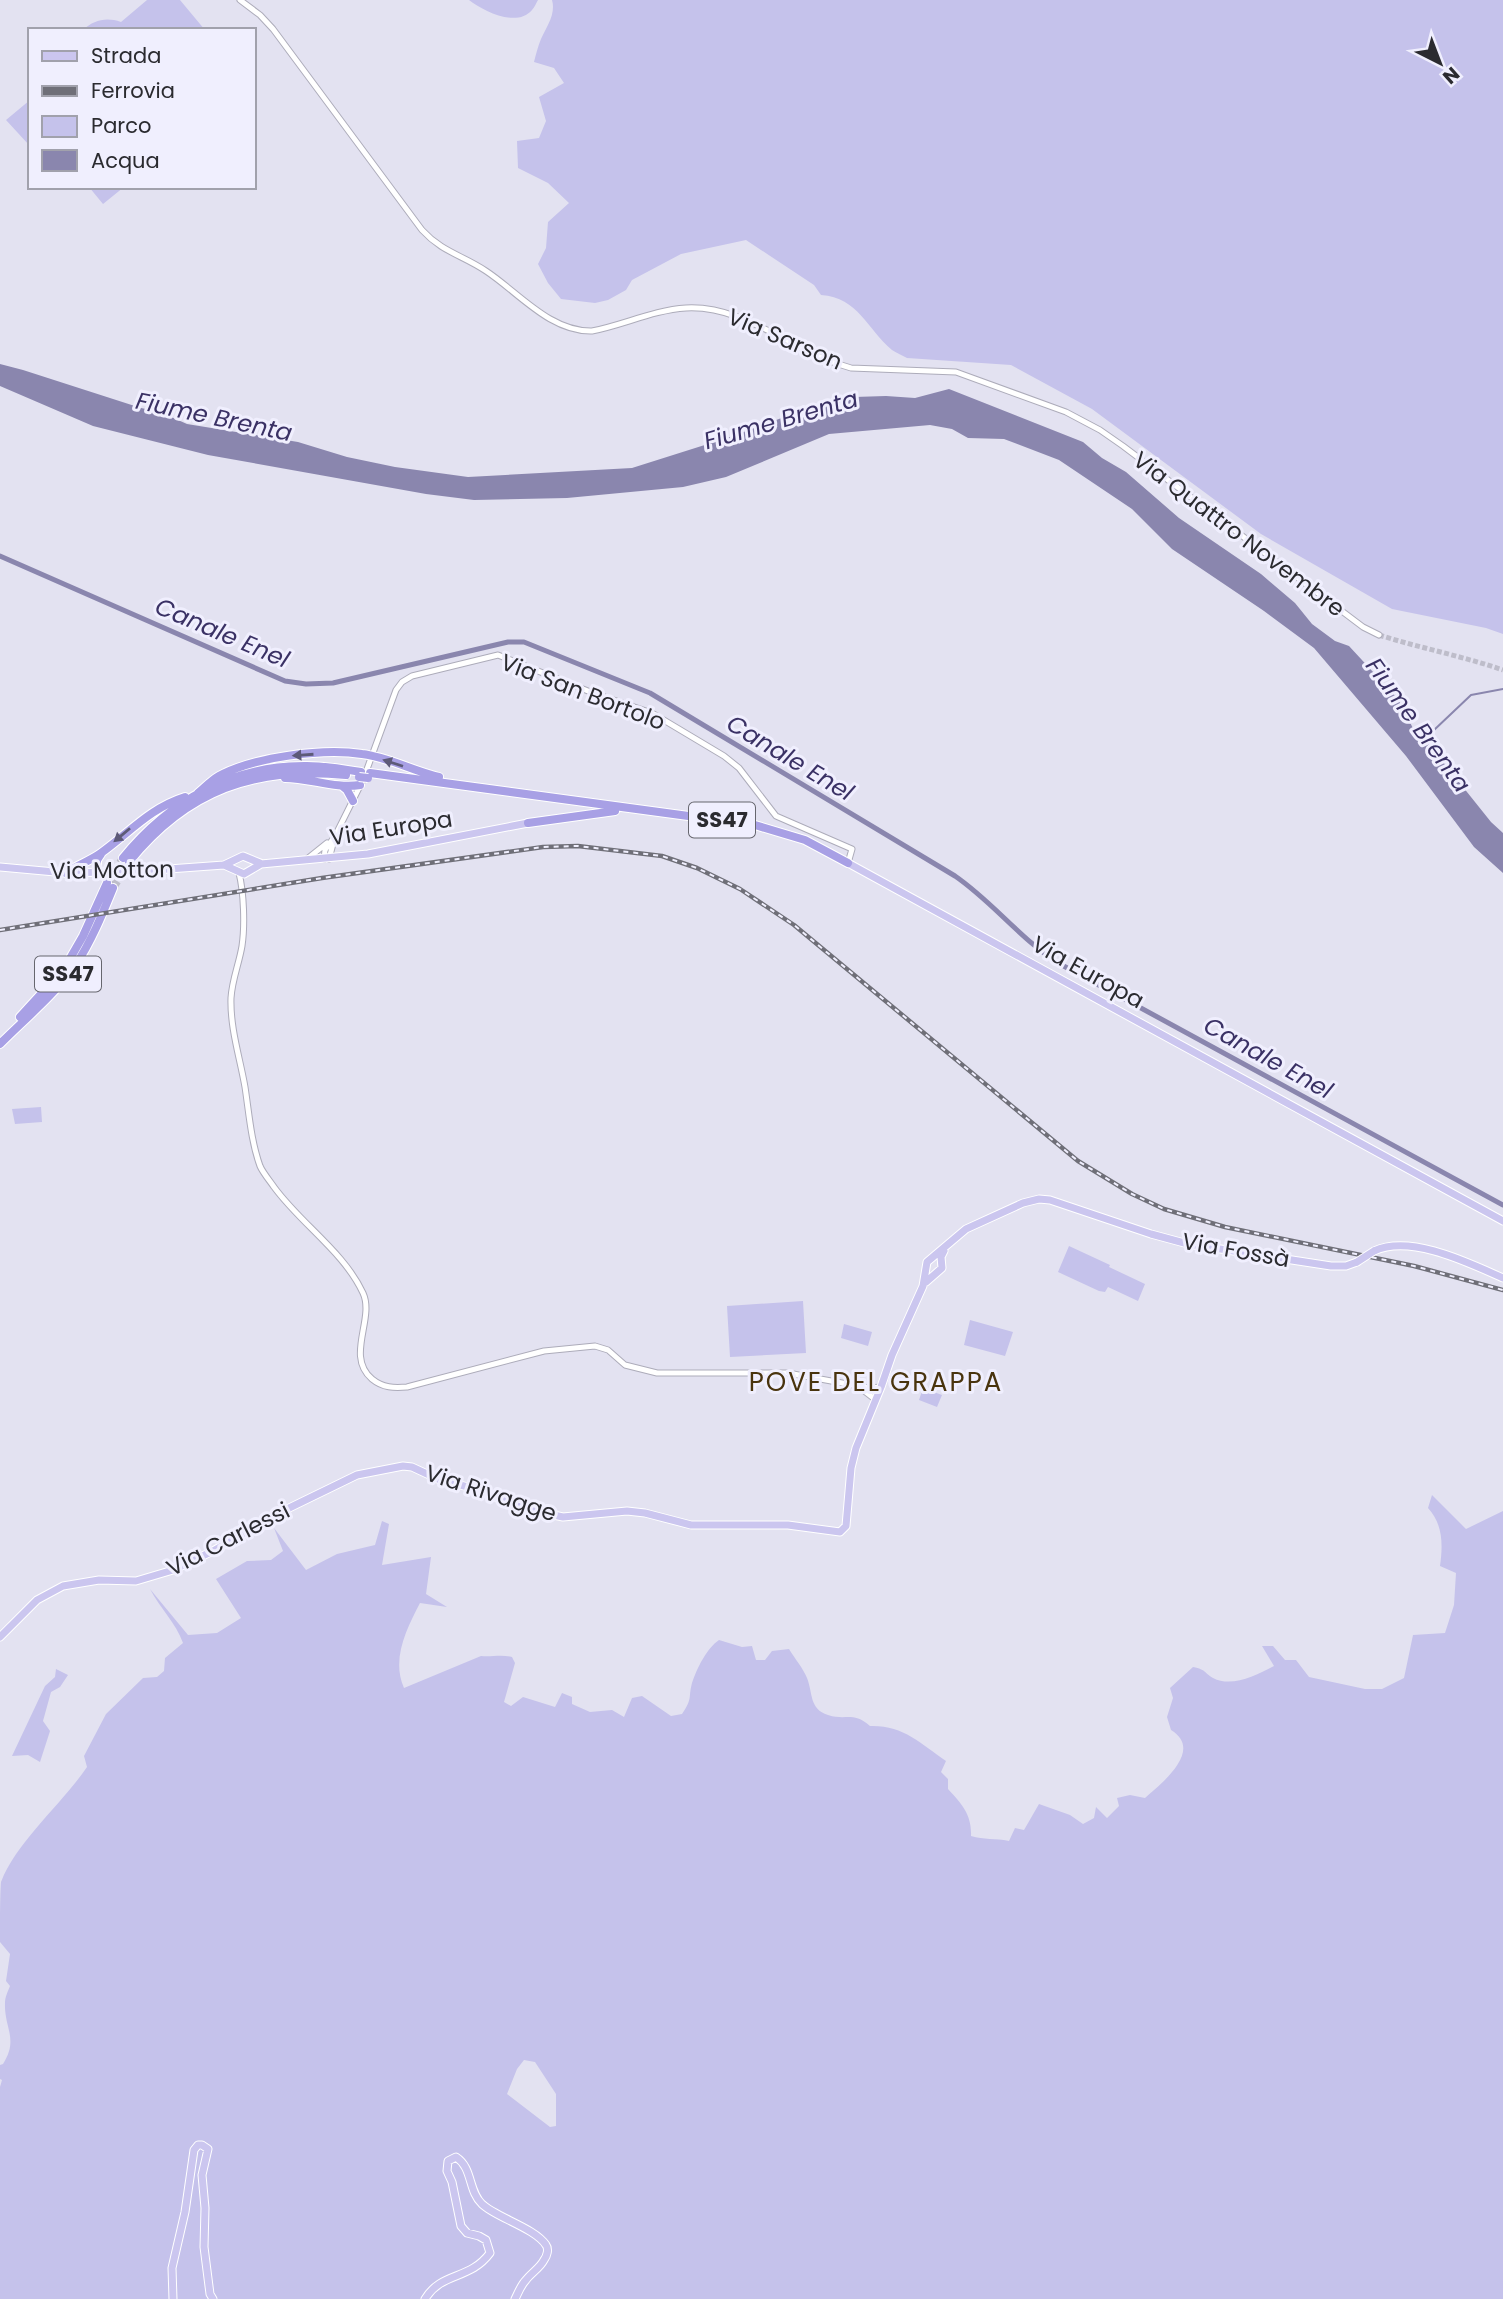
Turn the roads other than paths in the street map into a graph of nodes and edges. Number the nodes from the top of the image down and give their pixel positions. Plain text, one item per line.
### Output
1 (240, 0) edge
2 (1100, 430) joint
3 (1379, 635) tunnel mouth
4 (371, 756) junction
5 (264, 776) junction
6 (364, 777) junction
7 (462, 785) junction
8 (342, 786) junction
9 (196, 794) junction
10 (353, 801) junction
11 (589, 804) junction
12 (637, 810) junction
13 (528, 824) joint
14 (335, 836) junction
15 (103, 852) junction
16 (249, 858) junction
17 (326, 859) junction
18 (303, 861) junction
19 (848, 863) junction
20 (261, 864) junction
21 (0, 867) edge
22 (237, 867) junction
23 (250, 870) junction
24 (97, 872) junction
25 (66, 873) junction
26 (242, 883) junction
27 (0, 1037) edge
28 (0, 1044) edge
29 (1503, 1221) edge
30 (946, 1247) junction
31 (932, 1257) junction
32 (942, 1261) junction
33 (927, 1269) junction
34 (936, 1273) junction
35 (1503, 1278) edge
36 (923, 1286) junction
37 (856, 1386) junction
38 (881, 1387) junction
39 (876, 1400) junction
40 (345, 1481) joint
41 (0, 1637) edge
42 (173, 2299) edge
43 (213, 2299) edge
44 (425, 2299) edge
45 (515, 2299) edge

1 - 2 street, Via Sarson
2 - 3 street, Via Quattro Novembre
4 - 6 street, Via San Bortolo
7 -> 4 highway
4 -> 9 highway
4 - 19 street, Via San Bortolo
5 - 6 highway, SS47
5 - 8 highway
5 - 9 highway, SS47
6 - 7 highway, SS47
6 - 8 highway
6 - 9 highway, SS47
6 - 10 street, Via San Bortolo
6 - 11 highway, SS47
7 - 11 highway, SS47
8 - 10 highway
9 -> 15 highway
10 - 14 street, Via San Bortolo
11 - 12 highway, SS47
12 - 13 highway
12 - 19 highway, Via Europa / SS47
13 - 17 main road, Via Europa
14 - 17 street, Via San Bortolo
14 - 18 street
15 - 24 highway
15 - 25 highway
16 - 20 main road
16 - 22 main road
16 - 23 main road
17 - 18 main road, Via Europa
18 - 20 main road, Via Europa
19 - 29 main road, Via Europa / SS47
20 - 23 main road, Via Europa
21 - 25 main road, Via Motton
22 - 23 main road, Via Europa
22 - 24 main road, Via Motton
22 - 26 street
23 - 26 street
24 - 25 main road, Via Motton
26 - 37 street
27 - 28 highway, SS47
30 - 31 main road, Via Fossà
30 - 32 main road
30 - 35 main road, Via Fossà, bridge
31 - 32 main road
31 - 33 main road
32 - 34 main road
33 - 34 main road
33 - 36 main road
34 - 36 main road
36 - 38 main road
37 - 38 street
37 - 39 street
38 - 39 main road
39 - 40 main road, Via Rivagge
40 - 41 main road, Via Carlessi
42 - 43 main road
44 - 45 main road

